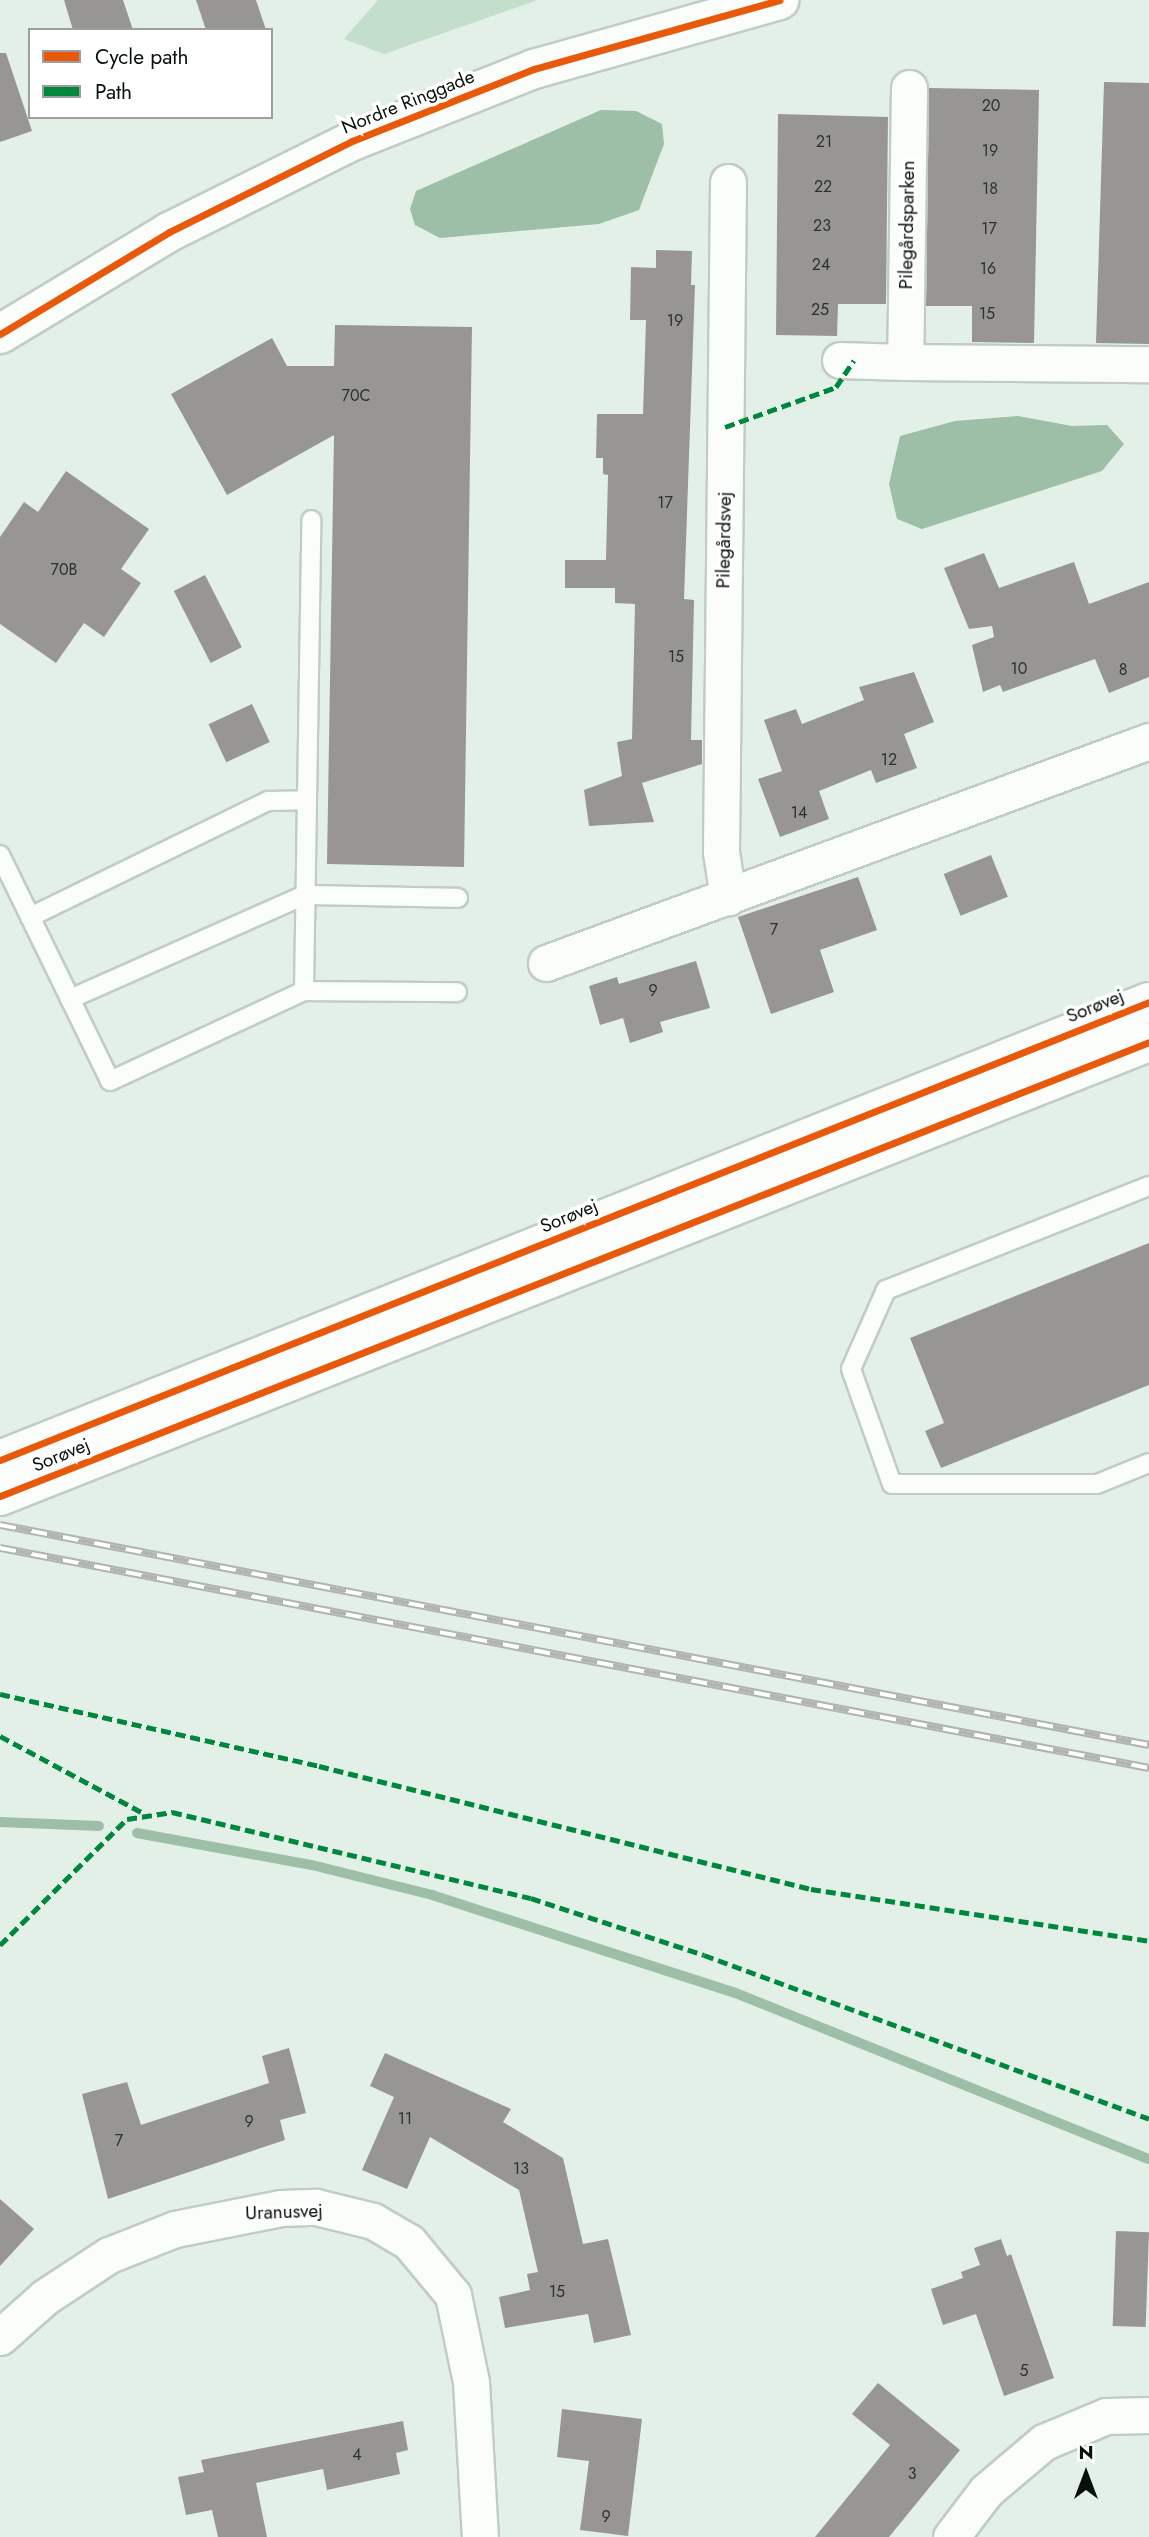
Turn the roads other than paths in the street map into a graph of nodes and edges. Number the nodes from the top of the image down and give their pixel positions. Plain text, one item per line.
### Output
1 (780, 0) edge
2 (909, 88) dead end
3 (728, 182) dead end
4 (0, 334) edge
5 (841, 360) dead end
6 (905, 362) junction
7 (1149, 364) edge
8 (311, 520) dead end
9 (1149, 741) edge
10 (307, 800) junction
11 (0, 855) edge
12 (306, 895) junction
13 (728, 897) junction
14 (458, 898) dead end
15 (30, 917) junction
16 (546, 963) dead end
17 (304, 990) junction
18 (457, 992) dead end
19 (70, 999) junction
20 (1149, 1002) edge
21 (1149, 1042) edge
22 (1149, 1186) edge
23 (0, 1460) edge
24 (1149, 1463) edge
25 (0, 1496) edge
26 (0, 2337) edge
27 (1149, 2415) edge
28 (480, 2537) edge
29 (951, 2537) edge

1 - 4 street, Nordre Ringgade
2 - 6 street, Pilegårdsparken
3 - 13 street, Pilegårdsvej
5 - 6 street
6 - 7 street
8 - 10 lane
9 - 13 street
10 - 12 lane
10 - 15 lane
11 - 15 lane
12 - 14 lane
12 - 17 lane
12 - 19 lane
13 - 16 street
15 - 19 lane
17 - 18 lane
17 - 19 lane
20 - 23 street, Sorøvej
21 - 25 street, Sorøvej
22 - 24 lane
26 - 28 street, Uranusvej
27 - 29 street

